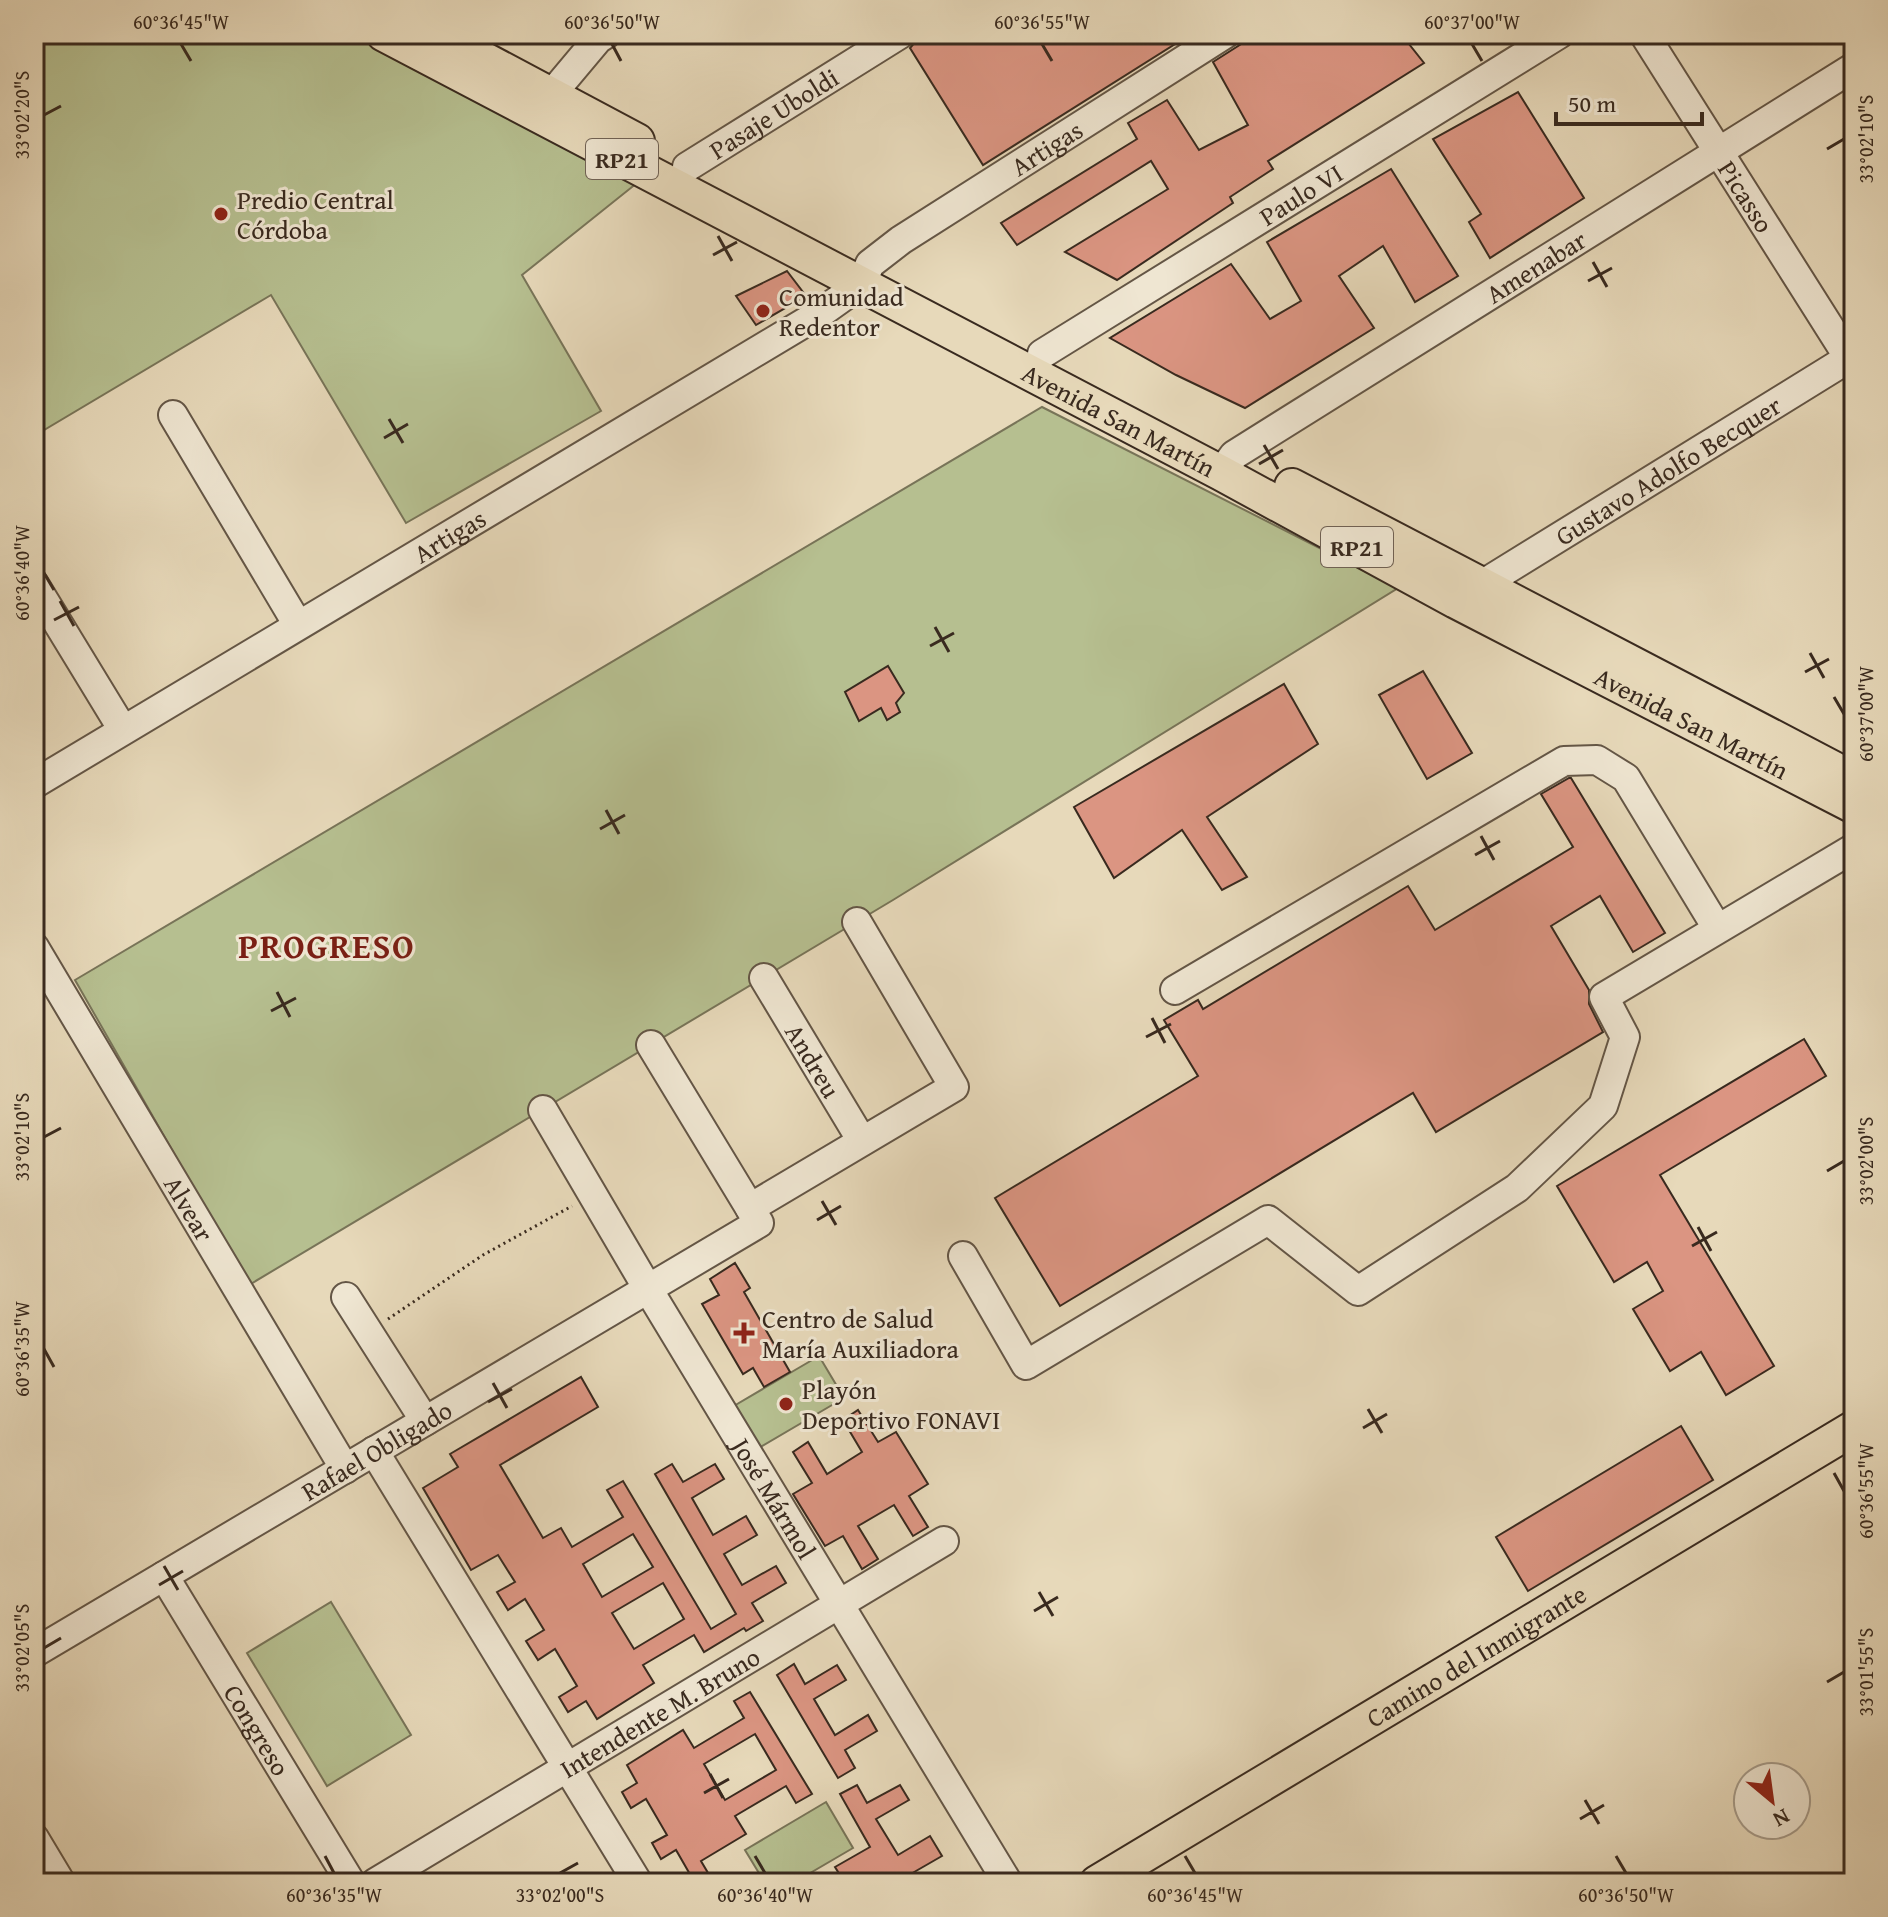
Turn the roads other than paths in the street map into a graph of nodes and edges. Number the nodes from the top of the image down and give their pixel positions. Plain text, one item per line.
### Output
1 (384, 34) edge
2 (436, 34) edge
3 (606, 34) edge
4 (900, 34) edge
5 (1225, 34) edge
6 (1559, 34) edge
7 (1644, 34) edge
8 (1854, 67) edge
9 (551, 95) junction
10 (1718, 151) junction
11 (687, 167) junction
12 (865, 274) junction
13 (1042, 354) junction
14 (1851, 357) edge
15 (173, 415) dead end
16 (1228, 464) junction
17 (34, 584) edge
18 (1468, 593) junction
19 (298, 625) junction
20 (123, 730) junction
21 (1854, 780) edge
22 (34, 784) edge
23 (1854, 806) edge
24 (1854, 848) edge
25 (857, 922) dead end
26 (1717, 928) junction
27 (34, 947) edge
28 (764, 978) dead end
29 (1175, 990) dead end
30 (651, 1045) dead end
31 (543, 1110) dead end
32 (862, 1141) junction
33 (755, 1215) junction
34 (963, 1256) dead end
35 (648, 1289) junction
36 (346, 1297) dead end
37 (425, 1421) junction
38 (1854, 1428) edge
39 (374, 1451) junction
40 (345, 1469) junction
41 (944, 1541) dead end
42 (164, 1576) junction
43 (839, 1603) junction
44 (34, 1653) edge
45 (567, 1767) junction
46 (34, 1838) edge
47 (61, 1883) edge
48 (351, 1883) edge
49 (375, 1883) edge
50 (638, 1883) edge
51 (1008, 1883) edge
52 (1097, 1883) edge

1 - 12 main road, Avenida San Martín / RP21
2 - 9 main road, Avenida San Martín / RP21
3 - 9 street
4 - 11 street, Pasaje Uboldi
5 - 12 street, Artigas
6 - 13 street, Paulo VI
7 - 10 street, Picasso
8 - 10 street, Amenabar
9 - 11 main road, Avenida San Martín / RP21
10 - 14 street, Picasso
10 - 16 street, Amenabar
11 - 12 main road, Avenida San Martín / RP21
12 - 13 main road, Avenida San Martín / RP21
12 - 16 main road, Avenida San Martín / RP21
12 - 19 street, Artigas
13 - 16 main road, Avenida San Martín / RP21
14 - 18 street, Gustavo Adolfo Becquer
15 - 19 street
16 - 18 main road, Avenida San Martín / RP21
17 - 20 street
18 - 21 main road, Avenida San Martín / RP21
18 - 23 main road, Avenida San Martín / RP21
19 - 20 street, Artigas
20 - 22 street, Artigas
24 - 26 street
25 - 32 street, Rafael Obligado
26 - 29 street
26 - 34 street
27 - 40 street, Alvear
28 - 32 street, Andreu
30 - 33 street
31 - 35 street, José Mármol
32 - 33 street, Rafael Obligado
33 - 35 street, Rafael Obligado
35 - 37 street, Rafael Obligado
35 - 43 street, José Mármol
36 - 37 street
37 - 39 street, Rafael Obligado
38 - 52 main road, Camino del Inmigrante
39 - 40 street, Rafael Obligado
39 - 45 street
40 - 42 street, Rafael Obligado
41 - 43 street, Intendente M. Bruno
42 - 44 street, Rafael Obligado
42 - 48 street, Congreso
43 - 45 street, Intendente M. Bruno
43 - 51 street, José Mármol
45 - 49 street, Intendente M. Bruno
45 - 50 street
46 - 47 street

